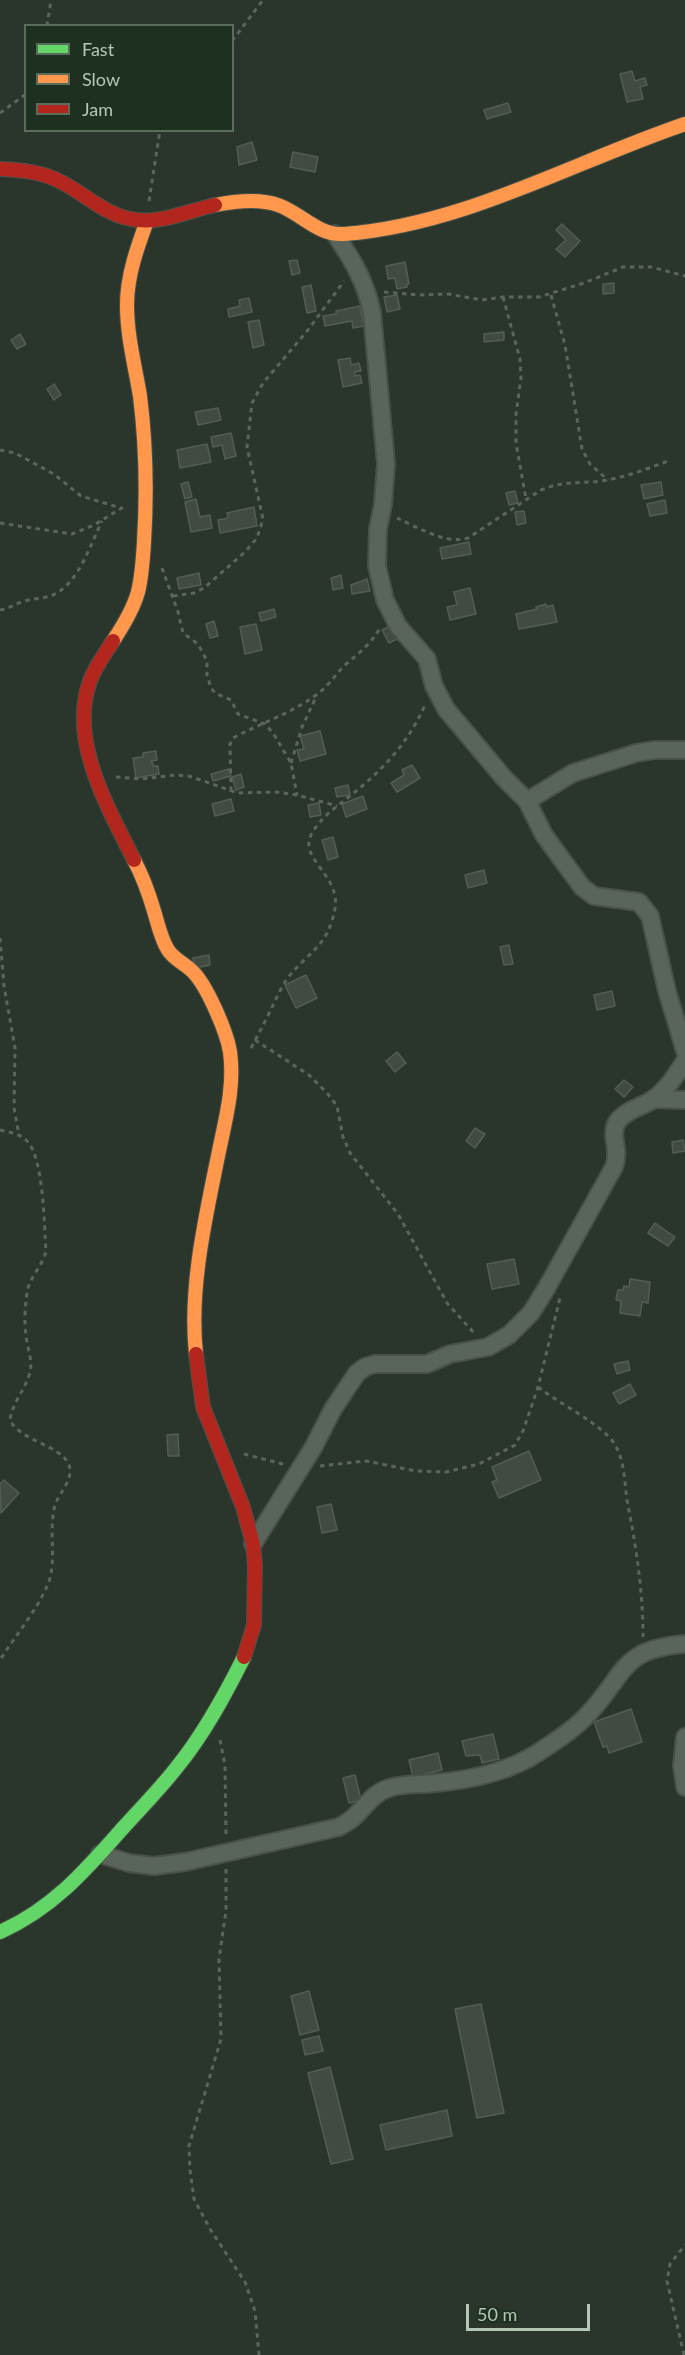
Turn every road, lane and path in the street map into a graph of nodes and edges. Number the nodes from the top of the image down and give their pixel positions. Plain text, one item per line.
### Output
1 (51, 0) edge
2 (263, 0) edge
3 (48, 24) edge
4 (234, 38) edge
5 (24, 95) edge
6 (0, 113) edge
7 (685, 124) edge
8 (160, 132) edge
9 (0, 169) edge
10 (147, 221) junction
11 (335, 234) junction
12 (356, 264) junction
13 (685, 276) edge
14 (367, 289) junction
15 (551, 294) junction
16 (502, 297) junction
17 (0, 450) edge
18 (668, 461) dead end
19 (609, 480) junction
20 (144, 494) junction
21 (526, 500) junction
22 (383, 504) junction
23 (121, 508) junction
24 (103, 519) junction
25 (0, 523) edge
26 (160, 561) dead end
27 (173, 596) junction
28 (0, 610) edge
29 (390, 610) junction
30 (434, 686) junction
31 (318, 694) junction
32 (265, 724) junction
33 (685, 750) edge
34 (291, 763) junction
35 (96, 778) junction
36 (231, 791) junction
37 (297, 795) junction
38 (527, 801) junction
39 (337, 806) junction
40 (0, 938) edge
41 (255, 1040) junction
42 (685, 1051) edge
43 (249, 1052) dead end
44 (685, 1061) edge
45 (654, 1099) junction
46 (685, 1100) edge
47 (0, 1130) edge
48 (19, 1135) junction
49 (561, 1292) dead end
50 (488, 1347) junction
51 (538, 1387) junction
52 (240, 1452) dead end
53 (302, 1467) junction
54 (253, 1544) junction
55 (685, 1644) edge
56 (643, 1652) junction
57 (0, 1660) edge
58 (219, 1733) dead end
59 (685, 1737) edge
60 (685, 1787) edge
61 (100, 1854) junction
62 (225, 1854) junction
63 (0, 1932) edge
64 (685, 2245) edge
65 (259, 2355) edge
66 (684, 2355) edge

1 - 3 path
2 - 4 path
5 - 6 path
7 - 11 street
8 - 10 path
9 - 10 street
10 - 11 street
10 - 20 street
11 - 12 street
12 - 14 street
12 - 27 path
13 - 15 path
14 - 16 path
14 - 22 street
15 - 16 path
15 - 19 path
16 - 21 path
17 - 23 path
18 - 19 path
19 - 21 path
20 - 23 path
20 - 35 street
21 - 22 path
22 - 29 street
23 - 24 path
24 - 25 path
24 - 28 path
26 - 27 path
27 - 32 path
29 - 30 street
29 - 31 path
30 - 38 street
30 - 39 path
31 - 32 path
31 - 34 path
32 - 34 path
32 - 36 path
33 - 38 street
34 - 37 path
35 - 36 path
35 - 54 street
36 - 37 path
37 - 39 path
38 - 42 street
39 - 41 path
40 - 48 path
41 - 43 path
41 - 50 path
44 - 45 street
45 - 46 street
45 - 50 street
47 - 48 path
48 - 57 path
49 - 51 path
50 - 53 street
51 - 53 path
51 - 56 path
52 - 53 path
53 - 54 street
54 - 61 street
55 - 56 street
56 - 62 street
58 - 62 path
59 - 60 street
61 - 62 street
61 - 63 street
62 - 65 path
64 - 66 path

